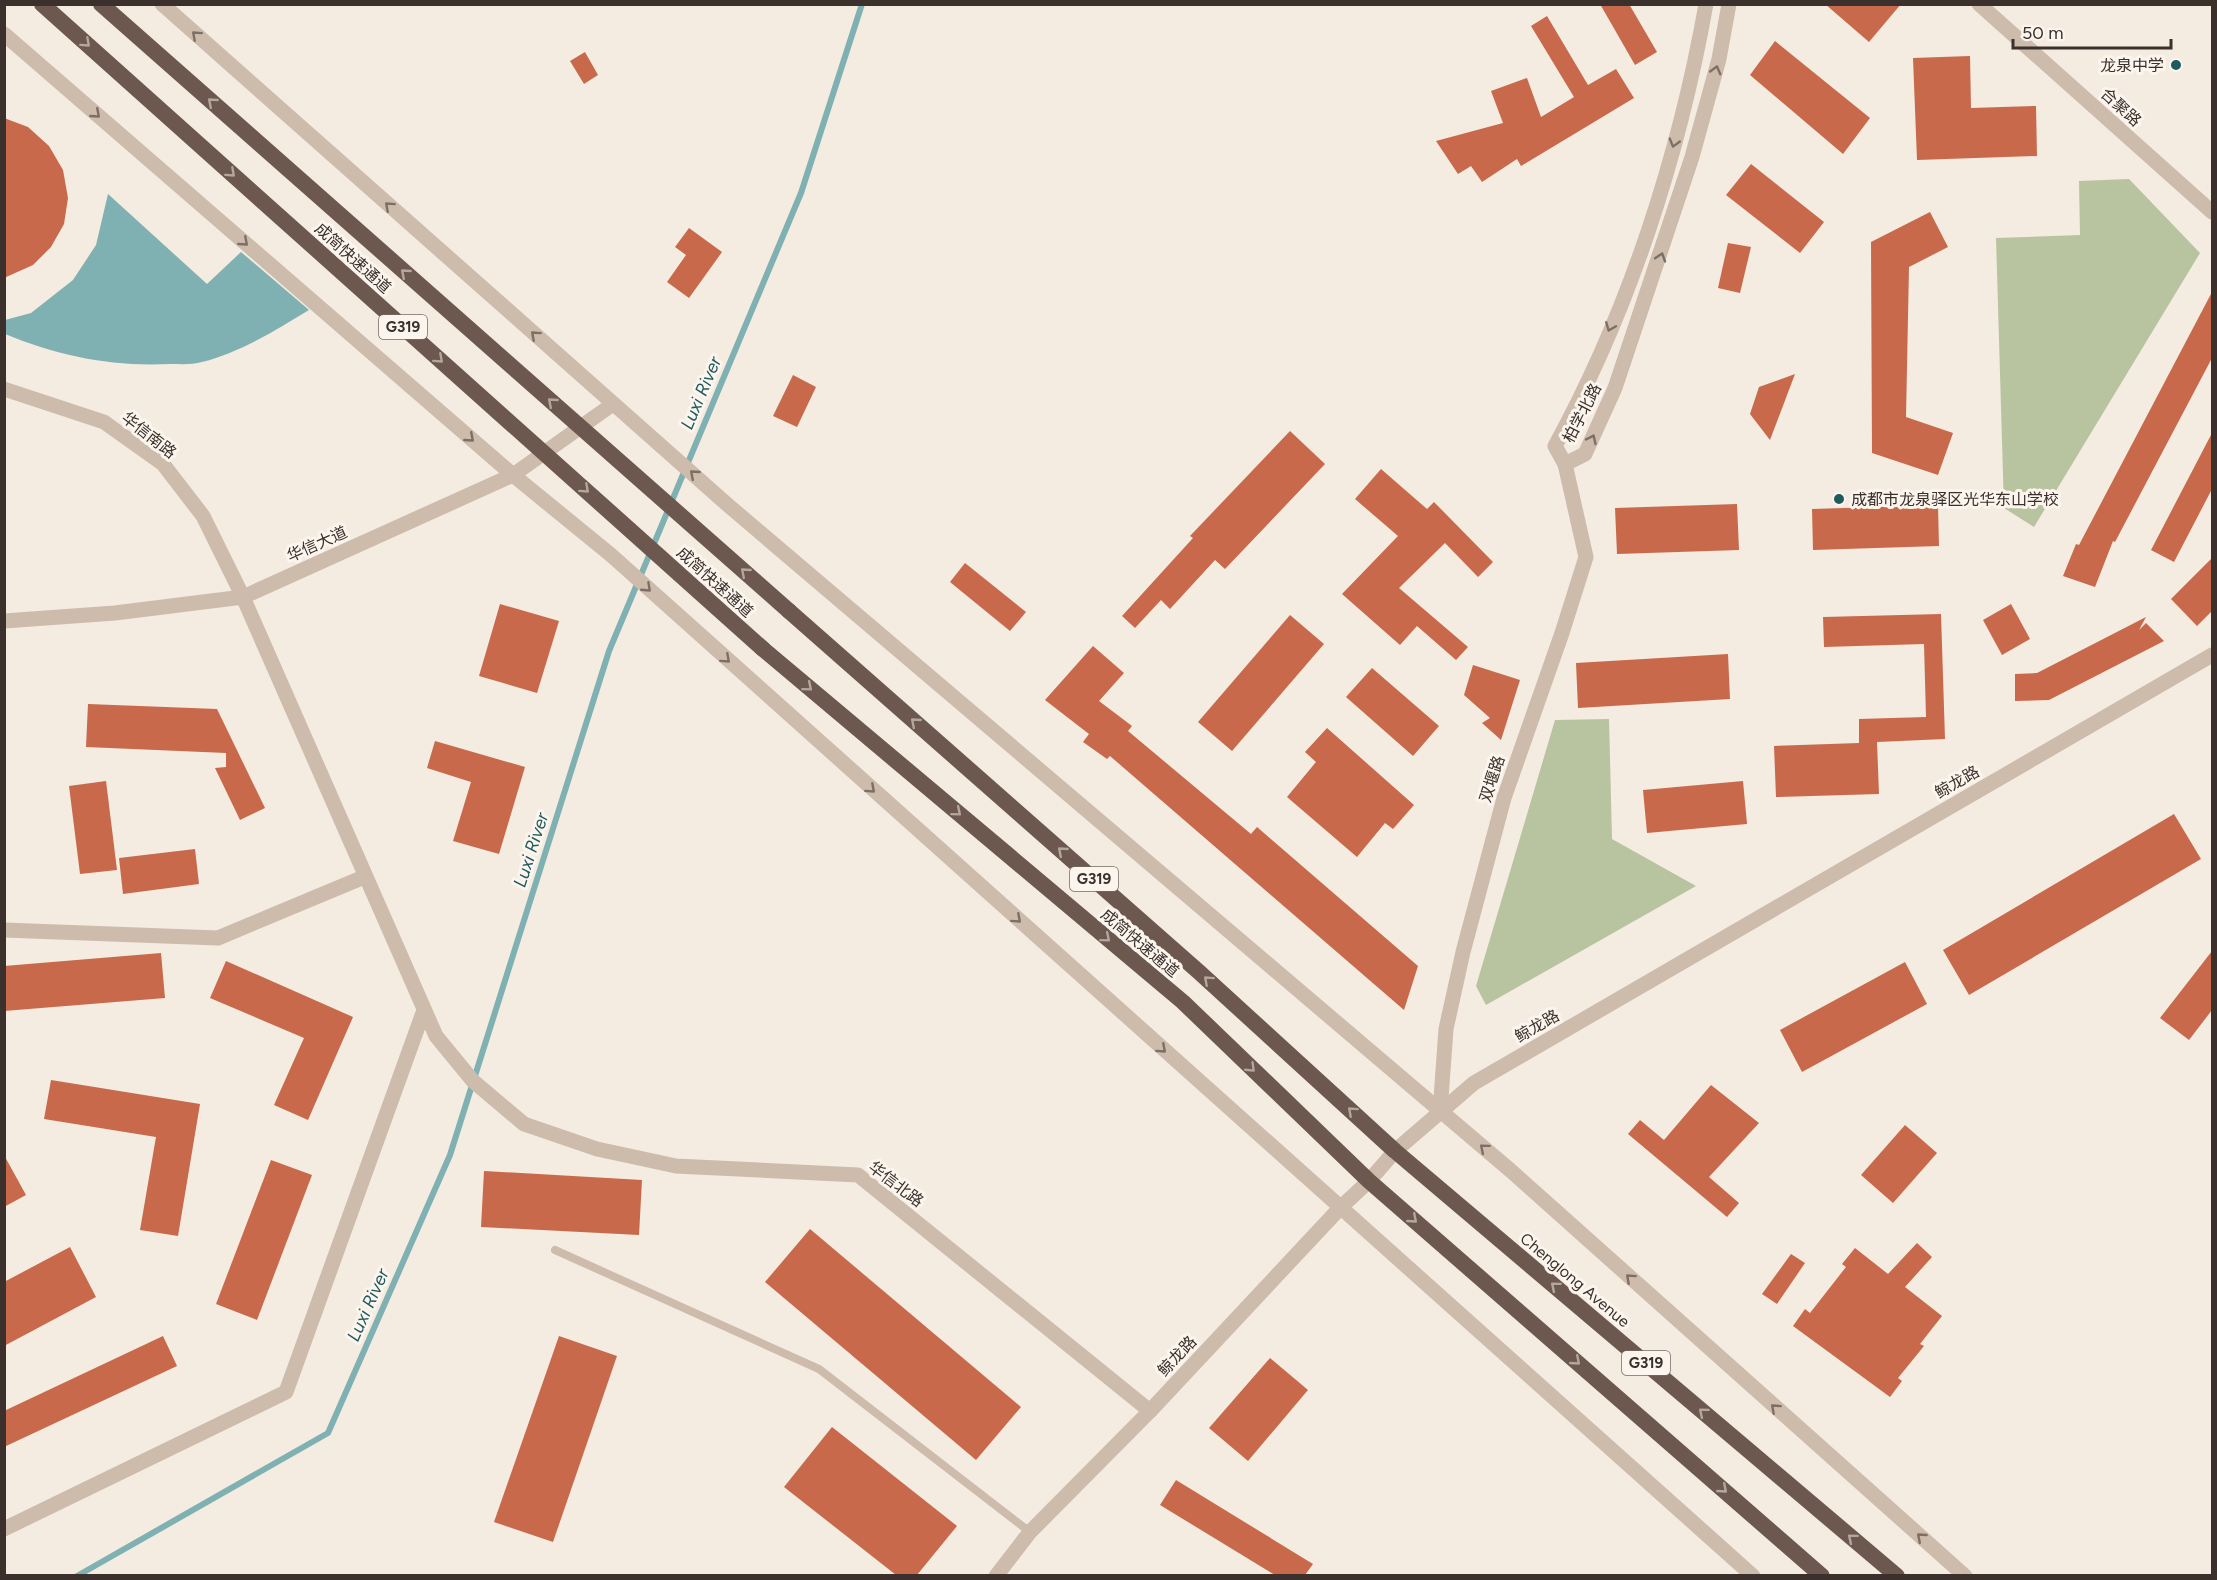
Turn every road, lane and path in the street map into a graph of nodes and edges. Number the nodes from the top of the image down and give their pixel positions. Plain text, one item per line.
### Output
1 (42, 4) edge
2 (101, 4) edge
3 (162, 4) edge
4 (1706, 4) edge
5 (1730, 4) edge
6 (1979, 4) edge
7 (4, 34) edge
8 (2212, 212) edge
9 (4, 389) edge
10 (613, 404) junction
11 (1565, 464) junction
12 (513, 475) junction
13 (243, 597) junction
14 (4, 621) edge
15 (2212, 655) edge
16 (364, 877) junction
17 (4, 930) edge
18 (424, 1010) junction
19 (1440, 1112) junction
20 (524, 1124) joint
21 (1395, 1151) junction
22 (1369, 1181) junction
23 (1340, 1208) junction
24 (555, 1250) dead end
25 (1150, 1411) junction
26 (4, 1529) edge
27 (1030, 1532) junction
28 (996, 1575) edge
29 (1753, 1575) edge
30 (1822, 1575) edge
31 (1897, 1575) edge
32 (1965, 1575) edge

1 -> 22 highway, 成简快速通道 / G319, bridge
21 -> 2 highway, 成简快速通道 / G319, bridge
10 -> 3 street
4 -> 11 street, 柏学北路
11 -> 5 street, 柏学北路
6 - 8 street, 合聚路
7 -> 12 street
9 - 13 street, 华信南路
10 - 12 street, 华信大道
19 -> 10 street
11 - 19 street, 双堰路
12 - 13 street, 华信大道
12 -> 23 street
13 - 14 street, 华信大道
13 - 16 street, 华信南路
15 - 19 street, 鲸龙路
16 - 17 street
16 - 18 street, 华信南路
18 - 20 street, 华信南路
18 - 26 street
19 - 21 street, 鲸龙路
32 -> 19 street
20 - 25 street, 华信北路
21 - 22 street, 鲸龙路
31 -> 21 highway, Chenglong Avenue / G319
22 - 23 street, 鲸龙路
22 -> 30 highway, G319
23 - 25 street, 鲸龙路
23 - 29 street
24 - 27 lane
25 - 27 street, 鲸龙路
27 - 28 street, 鲸龙路

